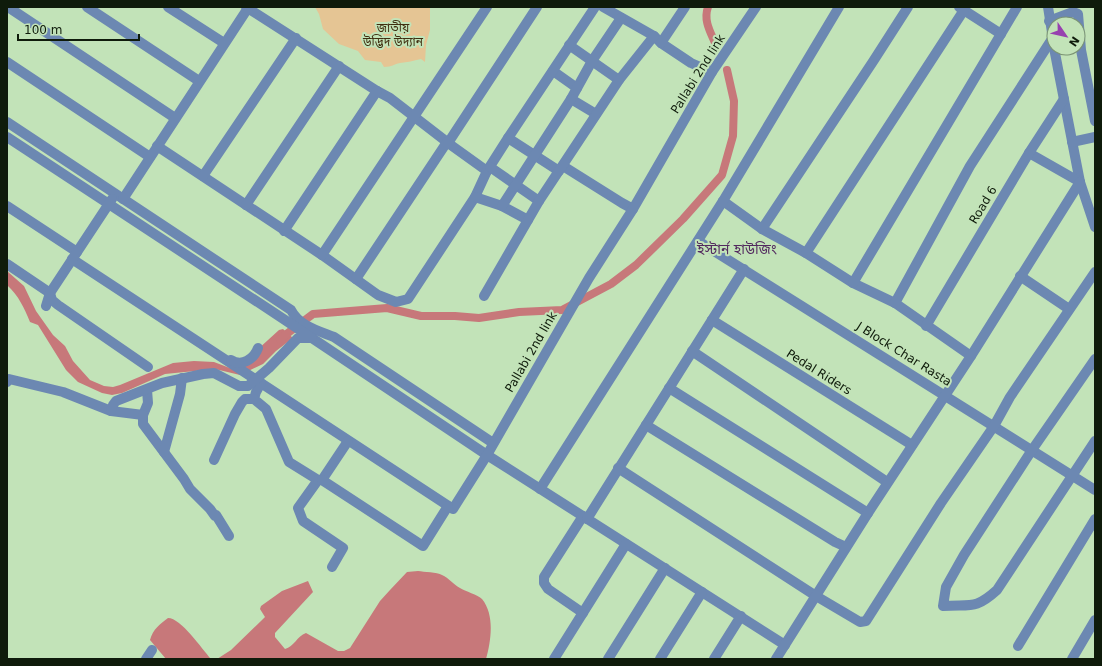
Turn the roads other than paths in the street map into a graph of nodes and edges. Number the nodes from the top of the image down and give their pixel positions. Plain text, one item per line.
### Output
1 (87, 7) edge
2 (168, 7) edge
3 (487, 7) edge
4 (537, 7) edge
5 (595, 7) edge
6 (603, 7) edge
7 (685, 7) edge
8 (756, 7) edge
9 (839, 7) edge
10 (908, 7) edge
11 (1016, 7) edge
12 (247, 8) edge
13 (962, 9) edge
14 (10, 10) edge
15 (617, 13) edge
16 (1062, 16) edge
17 (1078, 16) edge
18 (1001, 34) junction
19 (296, 38) junction
20 (657, 40) junction
21 (224, 43) junction
22 (569, 45) junction
23 (1046, 56) edge
24 (1056, 56) edge
25 (1082, 56) edge
26 (592, 61) junction
27 (7, 62) edge
28 (339, 66) junction
29 (553, 71) junction
30 (712, 72) junction
31 (619, 80) junction
32 (199, 81) junction
33 (577, 88) junction
34 (377, 91) junction
35 (571, 98) junction
36 (1064, 99) junction
37 (596, 114) junction
38 (415, 116) junction
39 (175, 118) junction
40 (1095, 121) edge
41 (7, 122) edge
42 (7, 137) edge
43 (1095, 137) edge
44 (508, 138) junction
45 (1072, 142) junction
46 (448, 143) junction
47 (157, 146) junction
48 (1029, 153) junction
49 (534, 155) junction
50 (150, 157) junction
51 (561, 168) junction
52 (489, 169) junction
53 (203, 176) junction
54 (1080, 182) junction
55 (516, 184) junction
56 (119, 197) junction
57 (475, 197) junction
58 (539, 201) junction
59 (723, 201) junction
60 (109, 204) junction
61 (246, 205) junction
62 (7, 206) edge
63 (502, 206) junction
64 (633, 209) junction
65 (528, 220) junction
66 (1095, 227) edge
67 (762, 229) junction
68 (284, 231) junction
69 (698, 241) junction
70 (806, 253) junction
71 (322, 255) junction
72 (75, 256) junction
73 (7, 264) edge
74 (744, 269) junction
75 (1095, 272) edge
76 (1020, 276) junction
77 (356, 279) junction
78 (853, 283) junction
79 (50, 293) junction
80 (484, 296) dead end
81 (895, 303) junction
82 (46, 306) dead end
83 (1069, 309) junction
84 (291, 318) junction
85 (712, 320) junction
86 (926, 326) junction
87 (311, 334) junction
88 (258, 348) dead end
89 (692, 351) junction
90 (218, 356) junction
91 (970, 356) junction
92 (1095, 358) edge
93 (148, 367) dead end
94 (214, 372) junction
95 (182, 378) junction
96 (257, 381) junction
97 (7, 382) edge
98 (668, 388) junction
99 (147, 390) junction
100 (944, 395) junction
101 (254, 398) junction
102 (111, 411) junction
103 (143, 415) junction
104 (646, 425) junction
105 (994, 426) junction
106 (348, 441) junction
107 (1095, 441) edge
108 (493, 443) junction
109 (912, 445) junction
110 (1032, 450) junction
111 (164, 452) junction
112 (487, 455) junction
113 (214, 460) dead end
114 (618, 468) junction
115 (1072, 475) junction
116 (320, 480) junction
117 (887, 482) junction
118 (540, 489) junction
119 (1095, 490) edge
120 (448, 506) junction
121 (868, 513) junction
122 (585, 517) junction
123 (1095, 519) edge
124 (229, 536) dead end
125 (626, 544) junction
126 (846, 547) junction
127 (332, 568) dead end
128 (665, 568) junction
129 (702, 592) junction
130 (816, 596) junction
131 (583, 613) junction
132 (741, 616) junction
133 (1095, 620) edge
134 (785, 645) junction
135 (1018, 646) dead end
136 (152, 650) dead end
137 (146, 659) edge
138 (554, 659) edge
139 (608, 659) edge
140 (660, 659) edge
141 (714, 659) edge
142 (776, 659) edge
143 (1072, 659) edge

1 - 32 street
2 - 21 street
3 - 38 street
4 - 46 street
5 - 22 street
6 - 15 street, Pallabi 2nd link
7 - 20 street
8 - 30 street, Pallabi 2nd link
9 - 59 street
10 - 67 street
11 - 18 street
12 - 19 street
12 - 21 street
13 - 18 street
13 - 70 street
14 - 39 street
15 - 20 street, Pallabi 2nd link
15 - 26 street
16 - 17 street
18 - 78 street
19 - 28 street
19 - 53 street
20 - 30 street, Pallabi 2nd link
20 - 31 street
21 - 32 street
22 - 26 street
22 - 29 street
23 - 81 street
24 - 36 street
25 - 40 street
26 - 31 street
26 - 33 street
27 - 50 street
28 - 34 street
28 - 61 street
29 - 33 street
29 - 44 street
30 - 64 street, Pallabi 2nd link
31 - 37 street
32 - 39 street
33 - 35 street
34 - 38 street
34 - 68 street
35 - 37 street
35 - 49 street
36 - 45 street
36 - 48 street, Road 6
37 - 51 street
38 - 46 street
38 - 71 street
39 - 47 street
41 - 56 street
42 - 60 street
43 - 45 street
44 - 49 street
44 - 52 street
45 - 54 street
46 - 52 street
46 - 77 street
47 - 50 street
47 - 53 street
48 - 54 street
48 - 86 street, Road 6
49 - 51 street
49 - 55 street
50 - 56 street
51 - 58 street
51 - 64 street
52 - 55 street
52 - 57 street
53 - 61 street
54 - 66 street
54 - 76 street
55 - 58 street
55 - 63 street
56 - 60 street
56 - 84 street
57 - 63 street
57 - 77 street
58 - 65 street
59 - 67 street
59 - 69 street
60 - 72 street
60 - 84 street
61 - 68 street
62 - 72 street
63 - 65 street
64 - 108 street, Pallabi 2nd link
65 - 80 street
67 - 70 street
68 - 71 street
69 - 74 street, J Block Char Rasta
69 - 118 street
70 - 78 street
71 - 77 street
72 - 79 street
72 - 90 street
73 - 79 street
74 - 85 street
74 - 100 street, J Block Char Rasta
75 - 83 street
76 - 83 street
76 - 91 street
78 - 81 street
79 - 82 street
79 - 93 street
81 - 86 street
83 - 105 street
84 - 87 street
85 - 89 street
85 - 109 street, Pedal Riders
86 - 91 street
87 - 96 street
87 - 108 street
87 - 112 street
88 - 90 street
89 - 98 street
89 - 117 street
90 - 94 street
90 - 96 street
91 - 100 street
92 - 110 street
94 - 95 street
94 - 96 street
95 - 99 street
95 - 111 street
96 - 101 street
96 - 106 street
97 - 102 street
98 - 104 street
98 - 121 street
99 - 102 street
99 - 103 street
100 - 105 street, J Block Char Rasta
100 - 109 street
101 - 113 street
101 - 116 street
102 - 103 street
103 - 111 street
104 - 114 street
104 - 126 street
105 - 110 street, J Block Char Rasta
105 - 130 street
106 - 116 street
106 - 120 street
107 - 115 street
108 - 112 street, Pallabi 2nd link
109 - 117 street
110 - 115 street, J Block Char Rasta
110 - 115 street
111 - 124 street
112 - 118 street
112 - 120 street, Pallabi 2nd link
114 - 122 street
114 - 130 street
115 - 119 street, J Block Char Rasta
116 - 120 street
116 - 127 street
117 - 121 street
118 - 122 street
121 - 126 street
122 - 125 street
122 - 131 street
123 - 135 street
125 - 128 street
125 - 131 street
126 - 130 street
128 - 129 street
128 - 139 street
129 - 132 street
129 - 140 street
130 - 134 street
131 - 138 street
132 - 134 street
132 - 141 street
133 - 143 street
134 - 142 street
136 - 137 street

